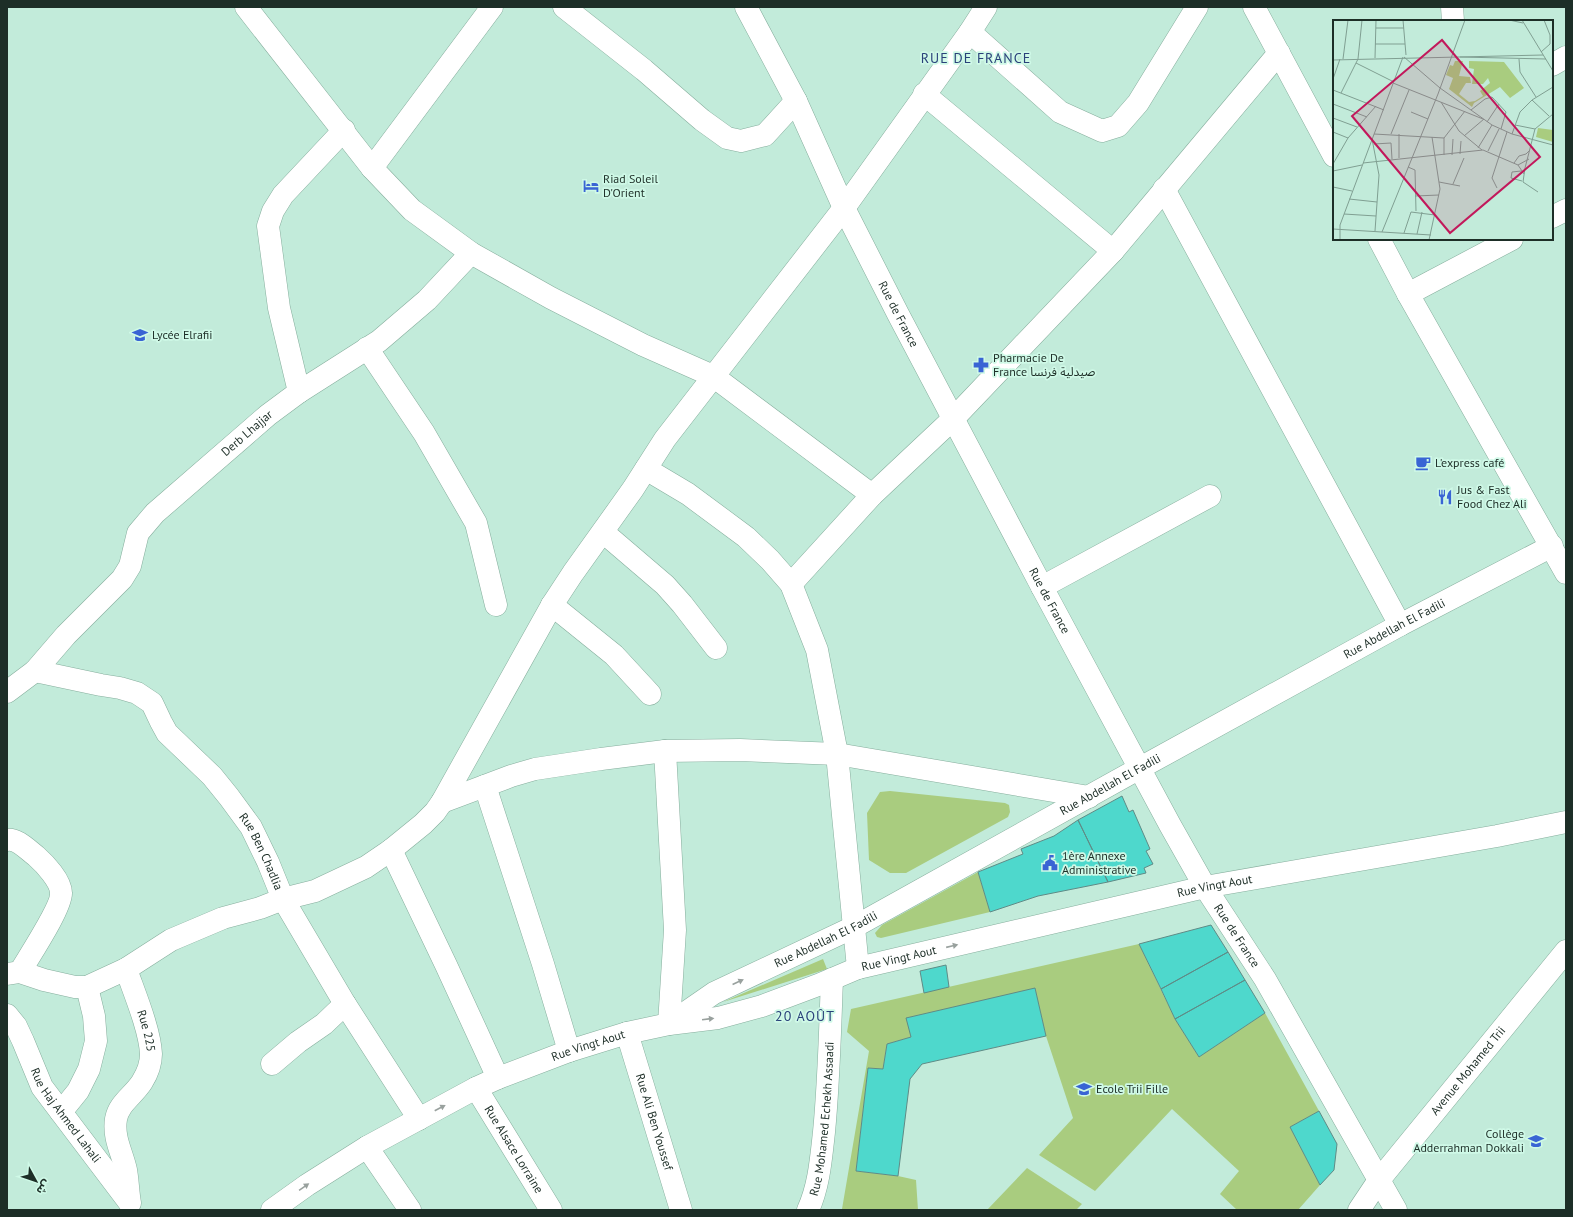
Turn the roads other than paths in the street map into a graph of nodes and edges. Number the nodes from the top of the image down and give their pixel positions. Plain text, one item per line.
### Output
1 (246, 7) edge
2 (492, 7) edge
3 (564, 7) edge
4 (746, 7) edge
5 (986, 7) edge
6 (1197, 7) edge
7 (1253, 7) edge
8 (1452, 7) edge
9 (1453, 20) edge
10 (970, 32) junction
11 (1279, 53) junction
12 (1566, 57) edge
13 (1553, 64) edge
14 (924, 94) junction
15 (796, 101) junction
16 (344, 130) junction
17 (1333, 154) edge
18 (372, 168) junction
19 (1164, 189) junction
20 (844, 208) junction
21 (1566, 210) edge
22 (1553, 216) edge
23 (1380, 240) edge
24 (1508, 240) edge
25 (1487, 245) edge
26 (1113, 251) junction
27 (471, 253) junction
28 (1408, 294) junction
29 (367, 348) junction
30 (713, 376) junction
31 (299, 392) junction
32 (954, 418) junction
33 (646, 469) junction
34 (872, 494) junction
35 (1210, 496) dead end
36 (603, 532) junction
37 (1561, 560) edge
38 (791, 584) junction
39 (1042, 587) junction
40 (496, 605) dead end
41 (552, 605) junction
42 (1400, 624) junction
43 (716, 648) dead end
44 (35, 671) junction
45 (7, 692) edge
46 (650, 694) dead end
47 (665, 751) junction
48 (837, 754) junction
49 (1140, 768) junction
50 (485, 786) junction
51 (1089, 797) junction
52 (442, 802) junction
53 (1566, 822) edge
54 (7, 840) edge
55 (391, 850) junction
56 (1205, 887) junction
57 (283, 899) junction
58 (854, 927) junction
59 (1566, 951) edge
60 (858, 968) junction
61 (126, 969) junction
62 (13, 973) edge
63 (832, 979) junction
64 (87, 987) junction
65 (345, 1004) junction
66 (7, 1015) edge
67 (669, 1024) junction
68 (627, 1034) junction
69 (569, 1051) junction
70 (272, 1064) dead end
71 (498, 1078) junction
72 (476, 1088) junction
73 (61, 1112) junction
74 (419, 1119) junction
75 (367, 1148) junction
76 (1375, 1186) junction
77 (132, 1207) edge
78 (272, 1210) edge
79 (410, 1210) edge
80 (551, 1210) edge
81 (681, 1210) edge
82 (808, 1210) edge
83 (1352, 1210) edge
84 (1358, 1210) edge
85 (1396, 1210) edge

1 - 16 street
2 - 18 street
3 - 15 street
4 - 15 street, Rue de France
5 - 10 street
6 - 10 street
7 - 11 street
8 - 9 street
10 - 14 street
11 - 17 street
11 - 19 street
12 - 13 street
14 - 20 street
14 - 26 street
15 - 20 street, Rue de France
16 - 18 street
16 - 31 street
18 - 27 street
19 - 26 street
19 - 42 street
20 - 30 street
20 - 32 street, Rue de France
21 - 22 street
23 - 28 street
24 - 25 street
25 - 28 street
26 - 32 street
27 - 29 street, Derb Lhajjar
27 - 30 street
28 - 37 street
29 - 31 street, Derb Lhajjar
29 - 40 street
30 - 33 street
30 - 34 street
31 - 44 street, Derb Lhajjar
32 - 34 street
32 - 39 street, Rue de France
33 - 36 street
33 - 38 street
34 - 38 street
35 - 39 street
36 - 41 street
36 - 43 street
37 - 42 street, Rue Abdellah El Fadili
38 - 48 street
39 - 49 street, Rue de France
41 - 46 street
41 - 52 street
42 - 49 street, Rue Abdellah El Fadili
44 - 45 street, Derb Lhajjar
44 - 57 street, Rue Ben Chadlia
47 - 48 street
47 - 50 street
47 - 67 street
48 - 51 street
48 - 58 street
49 - 51 street, Rue Abdellah El Fadili
49 - 56 street, Rue de France
50 - 52 street
50 - 69 street
51 - 58 street, Rue Abdellah El Fadili
52 - 55 street
53 - 56 street, Rue Vingt Aout
54 - 62 street
55 - 57 street
55 - 71 street
60 -> 56 street, Rue Vingt Aout
56 - 76 street, Rue de France
57 - 61 street
57 - 65 street, Rue Ben Chadlia
58 - 60 street
67 -> 58 street, Rue Abdellah El Fadili
59 - 76 street, Avenue Mohamed Trii
60 - 63 street, Rue Vingt Aout
61 - 64 street
61 - 77 street, Rue 225
62 - 64 street
67 -> 63 street, Rue Vingt Aout
63 - 82 street, Rue Mohamed Echekh Assaadi
64 - 73 street
65 - 70 street
65 - 74 street, Rue Ben Chadlia
66 - 73 street, Rue Haj Ahmed Lahali
67 - 68 street, Rue Vingt Aout
68 - 69 street, Rue Vingt Aout
68 - 81 street, Rue Ali Ben Youssef
69 - 71 street, Rue Vingt Aout
71 - 72 street, Rue Vingt Aout
74 -> 72 street, Rue Vingt Aout
72 - 80 street, Rue Alsace Lorraine
73 - 77 street, Rue Haj Ahmed Lahali
74 - 75 street, Rue Vingt Aout
78 -> 75 street, Rue Vingt Aout
75 - 79 street
76 - 83 street, Avenue Mohamed Trii
76 - 84 street, Avenue Mohamed Trii
76 - 85 street, Rue de France

